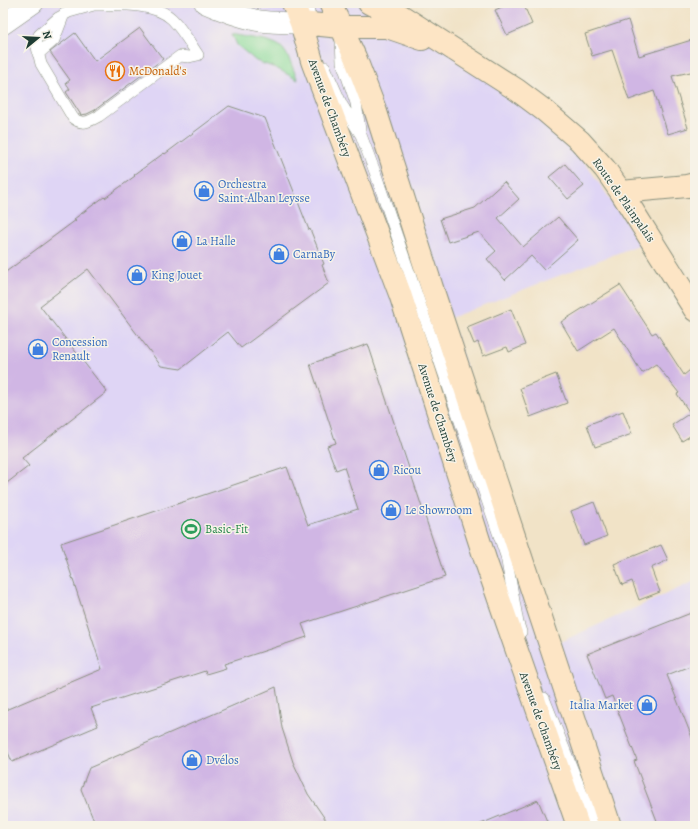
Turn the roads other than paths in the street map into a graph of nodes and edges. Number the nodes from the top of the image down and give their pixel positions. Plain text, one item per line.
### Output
1 (13, 3) edge
2 (33, 3) edge
3 (204, 3) edge
4 (293, 3) edge
5 (330, 3) edge
6 (369, 3) edge
7 (64, 14) joint
8 (3, 17) edge
9 (306, 17) edge
10 (3, 24) edge
11 (341, 26) junction
12 (457, 51) junction
13 (361, 134) junction
14 (695, 184) edge
15 (621, 192) junction
16 (695, 310) edge
17 (578, 826) edge
18 (593, 826) edge
19 (610, 826) edge

1 - 8 street
2 - 10 street
3 - 9 street
4 - 9 main road, Avenue de Chambéry
5 - 11 main road
6 - 12 main road, Route de Plainpalais
7 - 7 lane
9 - 11 main road, Route de Plainpalais
9 - 13 lane
9 - 17 main road, Avenue de Chambéry
11 - 12 main road, Route de Plainpalais
11 - 13 lane
11 - 19 main road
12 - 15 main road, Route de Plainpalais
13 - 18 lane
14 - 15 main road
15 - 16 main road, Route de Plainpalais

